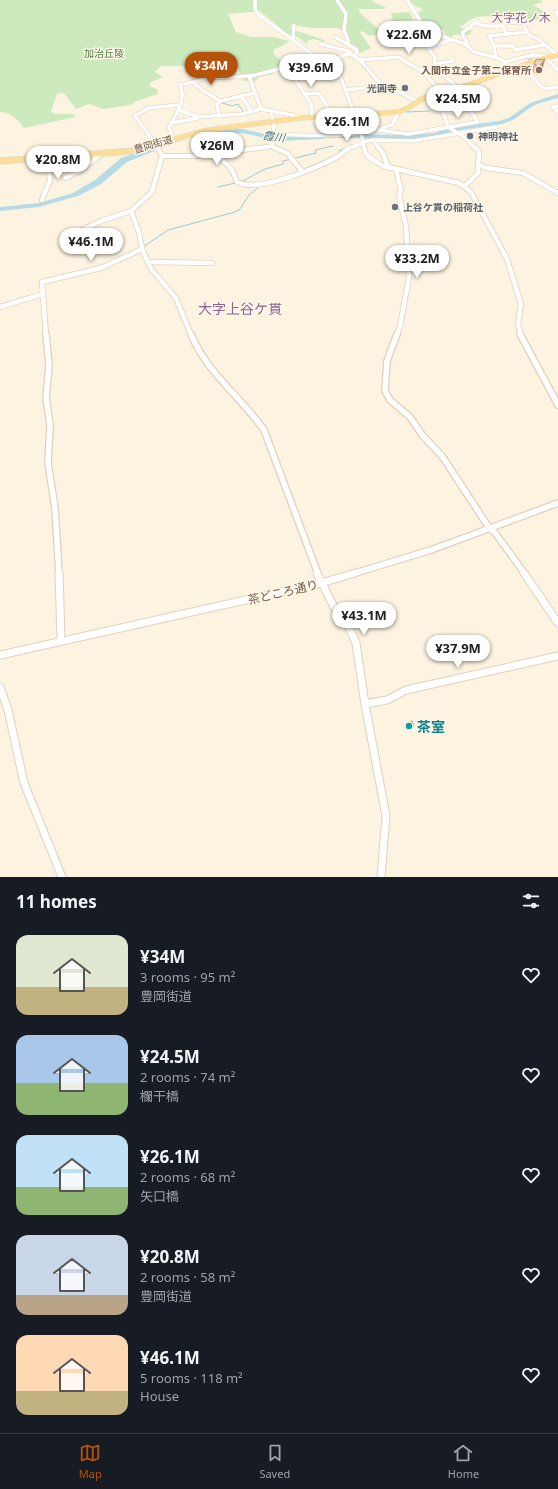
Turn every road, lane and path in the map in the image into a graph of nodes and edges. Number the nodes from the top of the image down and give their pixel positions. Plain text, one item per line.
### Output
1 (255, 0) edge
2 (337, 0) edge
3 (407, 0) edge
4 (558, 12) edge
5 (558, 16) edge
6 (294, 25) dead end
7 (503, 26) junction
8 (506, 32) junction
9 (526, 32) junction
10 (335, 37) dead end
11 (293, 40) junction
12 (450, 40) junction
13 (320, 44) dead end
14 (465, 44) junction
15 (348, 45) junction
16 (544, 45) junction
17 (494, 46) junction
18 (534, 47) junction
19 (352, 55) junction
20 (539, 55) junction
21 (558, 55) edge
22 (548, 57) junction
23 (453, 58) dead end
24 (496, 58) junction
25 (359, 60) junction
26 (324, 62) junction
27 (504, 62) junction
28 (558, 63) edge
29 (552, 64) junction
30 (434, 66) junction
31 (522, 66) junction
32 (287, 67) junction
33 (511, 70) junction
34 (558, 70) edge
35 (422, 71) junction
36 (249, 76) junction
37 (194, 82) junction
38 (380, 86) junction
39 (558, 87) edge
40 (457, 89) junction
41 (346, 90) junction
42 (255, 93) junction
43 (306, 94) junction
44 (442, 94) junction
45 (241, 96) junction
46 (431, 96) junction
47 (220, 101) junction
48 (417, 101) junction
49 (180, 105) junction
50 (558, 106) edge
51 (260, 109) junction
52 (471, 109) junction
53 (179, 110) junction
54 (252, 112) junction
55 (271, 112) junction
56 (398, 112) junction
57 (558, 112) edge
58 (443, 113) junction
59 (356, 114) junction
60 (219, 116) junction
61 (331, 116) junction
62 (312, 117) junction
63 (199, 118) junction
64 (300, 118) junction
65 (273, 121) junction
66 (171, 122) junction
67 (447, 126) junction
68 (496, 127) dead end
69 (378, 130) junction
70 (361, 133) junction
71 (456, 133) junction
72 (273, 134) junction
73 (172, 138) junction
74 (374, 140) junction
75 (363, 141) junction
76 (272, 143) junction
77 (156, 145) junction
78 (215, 152) junction
79 (102, 153) junction
80 (162, 154) junction
81 (47, 158) junction
82 (1, 161) edge
83 (478, 164) junction
84 (388, 167) junction
85 (396, 170) junction
86 (302, 171) junction
87 (65, 178) dead end
88 (465, 186) junction
89 (558, 193) edge
90 (42, 200) dead end
91 (132, 211) junction
92 (80, 231) dead end
93 (142, 249) junction
94 (149, 262) junction
95 (212, 263) dead end
96 (43, 294) junction
97 (0, 307) edge
98 (558, 405) edge
99 (558, 503) edge
100 (491, 529) junction
101 (321, 583) junction
102 (558, 623) edge
103 (61, 640) junction
104 (0, 655) edge
105 (558, 656) edge
106 (0, 687) edge
107 (366, 704) junction
108 (62, 877) edge
109 (381, 877) edge

1 - 11 street
2 - 15 street
3 - 12 street
4 - 5 street
6 - 11 street
7 - 8 street
7 - 9 street
7 - 14 street
8 - 9 street
8 - 17 street
9 - 16 street
10 - 15 street
11 - 26 street
12 - 14 street
12 - 30 street
13 - 19 street
14 - 24 street
15 - 19 street
16 - 18 street
16 - 21 street
17 - 18 street
17 - 24 street
18 - 20 street
19 - 25 street
19 - 26 street
20 - 22 street
20 - 27 street
21 - 22 main road, 豊岡街道
22 - 29 street
22 - 31 main road, 豊岡街道
23 - 30 street
24 - 27 street
25 - 35 street
25 - 38 street
26 - 32 street
26 - 41 street
27 - 33 street
28 - 29 street
29 - 34 street
30 - 35 street
30 - 40 street
31 - 33 main road, 豊岡街道
31 - 39 street
32 - 36 street
32 - 43 street
33 - 40 main road, 豊岡街道
35 - 44 street
36 - 37 street
36 - 42 street
37 - 47 street
37 - 49 street
38 - 41 street
38 - 48 street
40 - 44 main road, 豊岡街道
40 - 52 street
41 - 59 street
42 - 45 street
42 - 51 street
43 - 61 street
43 - 62 street
44 - 46 main road, 豊岡街道
45 - 47 street
45 - 54 street
46 - 48 main road, 豊岡街道
46 - 58 street
47 - 60 street
48 - 56 main road, 豊岡街道
49 - 53 street
49 - 77 street
50 - 57 street
51 - 54 street
51 - 55 street
52 - 58 street
52 - 67 street
53 - 63 street
53 - 66 street
54 - 60 street
55 - 64 street
55 - 65 street
56 - 59 main road, 豊岡街道
56 - 69 street
58 - 67 street
59 - 61 main road, 豊岡街道
59 - 70 street
60 - 63 street
61 - 62 main road, 豊岡街道
62 - 64 main road, 豊岡街道
63 - 66 street
64 - 65 main road, 豊岡街道
65 - 72 street
65 - 73 main road, 豊岡街道
66 - 73 street
67 - 69 street
67 - 71 street
68 - 71 street
69 - 70 street
70 - 72 street
70 - 75 street
71 - 74 street
71 - 83 street
72 - 76 street
73 - 77 main road, 豊岡街道
74 - 75 street
74 - 84 street
75 - 84 street
75 - 86 street
76 - 78 street
76 - 86 street
77 - 79 main road, 豊岡街道
77 - 80 street
78 - 80 street
78 - 86 street
79 - 81 main road, 豊岡街道
79 - 87 street
80 - 91 street
81 - 82 main road, 豊岡街道
81 - 90 street
83 - 88 street
83 - 89 street
84 - 85 street
85 - 88 street
85 - 100 street
88 - 98 street
91 - 92 street
91 - 93 street
93 - 94 street
93 - 96 street
94 - 95 street
94 - 101 street
96 - 97 street
96 - 103 street
99 - 100 street, 茶どころ通り
100 - 101 street, 茶どころ通り
100 - 102 street
101 - 103 street, 茶どころ通り
101 - 107 street
103 - 104 street, 茶どころ通り
105 - 107 street
106 - 108 street
107 - 109 street

